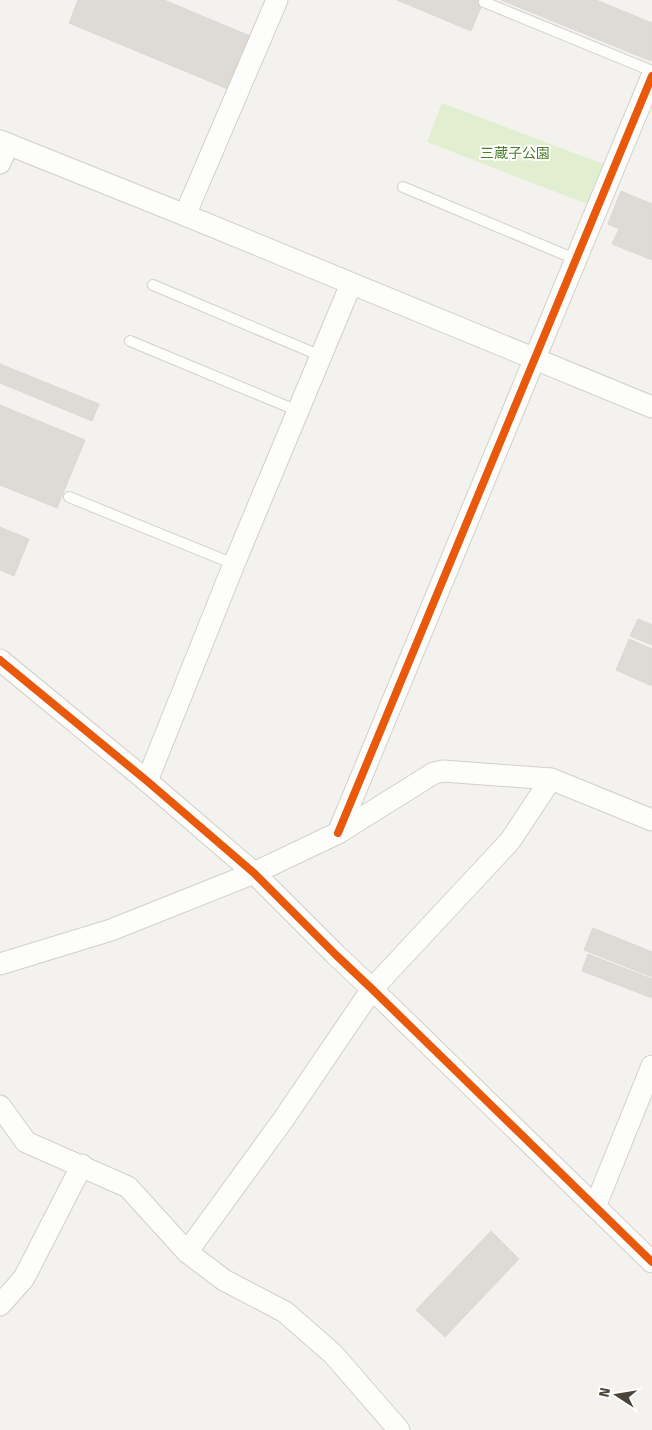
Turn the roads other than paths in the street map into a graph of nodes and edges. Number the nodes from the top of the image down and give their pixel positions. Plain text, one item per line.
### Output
1 (277, 0) edge
2 (484, 2) dead end
3 (652, 72) edge
4 (652, 76) edge
5 (3, 150) edge
6 (403, 187) dead end
7 (185, 215) junction
8 (575, 259) junction
9 (351, 284) junction
10 (153, 285) dead end
11 (130, 341) dead end
12 (321, 356) junction
13 (534, 359) junction
14 (652, 407) edge
15 (298, 411) junction
16 (69, 497) dead end
17 (234, 564) junction
18 (1, 663) edge
19 (551, 779) junction
20 (147, 781) junction
21 (652, 820) edge
22 (338, 833) junction
23 (254, 873) junction
24 (0, 964) edge
25 (372, 989) junction
26 (652, 1066) edge
27 (0, 1106) edge
28 (82, 1165) junction
29 (595, 1207) junction
30 (187, 1252) junction
31 (652, 1262) edge
32 (0, 1305) edge
33 (399, 1430) edge

1 - 7 street
2 - 3 lane
4 - 8 street
5 - 7 street
6 - 8 lane
7 - 9 street
8 - 13 street
9 - 12 street
9 - 13 street
10 - 12 lane
11 - 15 lane
12 - 15 street
13 - 14 street
13 - 22 street
15 - 17 street
16 - 17 lane
17 - 20 street
18 - 20 street
19 - 21 street
19 - 22 street
19 - 25 street
20 - 23 street
22 - 23 street
23 - 24 street
23 - 25 street
25 - 29 street
25 - 30 street
26 - 29 street
27 - 28 street
28 - 30 street
28 - 32 street
29 - 31 street
30 - 33 street

